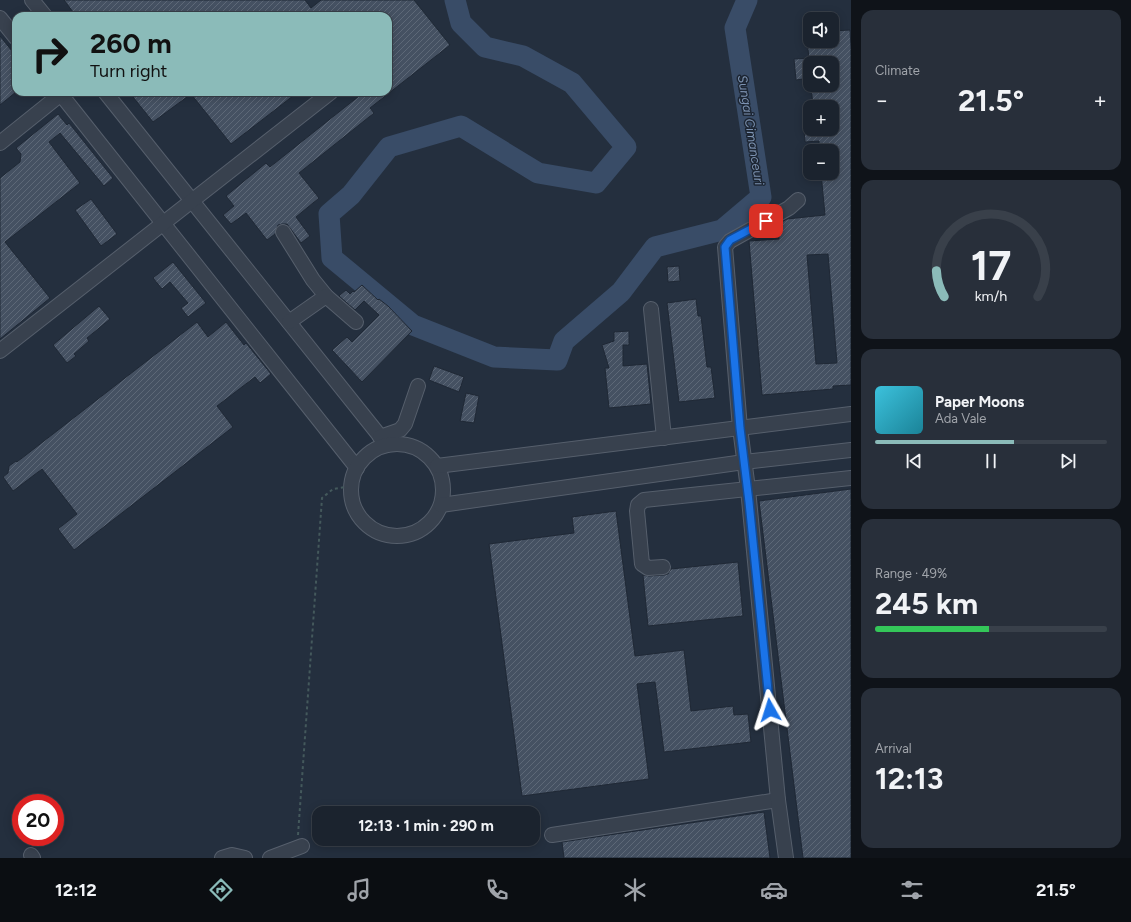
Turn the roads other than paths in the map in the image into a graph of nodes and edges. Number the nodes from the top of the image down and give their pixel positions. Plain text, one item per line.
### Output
1 (32, 0) edge
2 (42, 12) edge
3 (0, 18) edge
4 (12, 33) edge
5 (56, 96) edge
6 (62, 96) edge
7 (108, 96) edge
8 (326, 96) edge
9 (0, 143) edge
10 (798, 200) dead end
11 (192, 201) junction
12 (163, 224) junction
13 (283, 232) dead end
14 (326, 296) junction
15 (651, 309) dead end
16 (289, 322) junction
17 (356, 322) dead end
18 (0, 351) edge
19 (418, 386) dead end
20 (851, 414) edge
21 (740, 428) junction
22 (664, 438) junction
23 (384, 442) junction
24 (851, 450) edge
25 (744, 462) junction
26 (437, 466) junction
27 (357, 468) junction
28 (851, 478) edge
29 (748, 489) junction
30 (441, 505) junction
31 (664, 567) dead end
32 (778, 800) junction
33 (552, 835) dead end
34 (303, 848) edge
35 (222, 858) edge
36 (245, 858) edge
37 (270, 858) edge
38 (786, 858) edge

1 - 2 street
3 - 4 street
5 - 9 street
6 - 12 street
7 - 11 street
8 - 11 street
10 - 21 street
11 - 12 street
11 - 16 street
12 - 18 street
12 - 27 street
13 - 14 street
14 - 16 street
14 - 17 street
15 - 22 street
16 - 23 street
19 - 23 street
20 - 21 street
21 - 22 street
21 - 25 street
22 - 26 street
23 - 26 street
23 - 27 street
24 - 25 street
25 - 29 street
25 - 30 street
26 - 30 street
27 - 30 street
28 - 29 street
29 - 31 street
29 - 32 street
32 - 33 street
32 - 38 street
34 - 37 street
35 - 36 street

